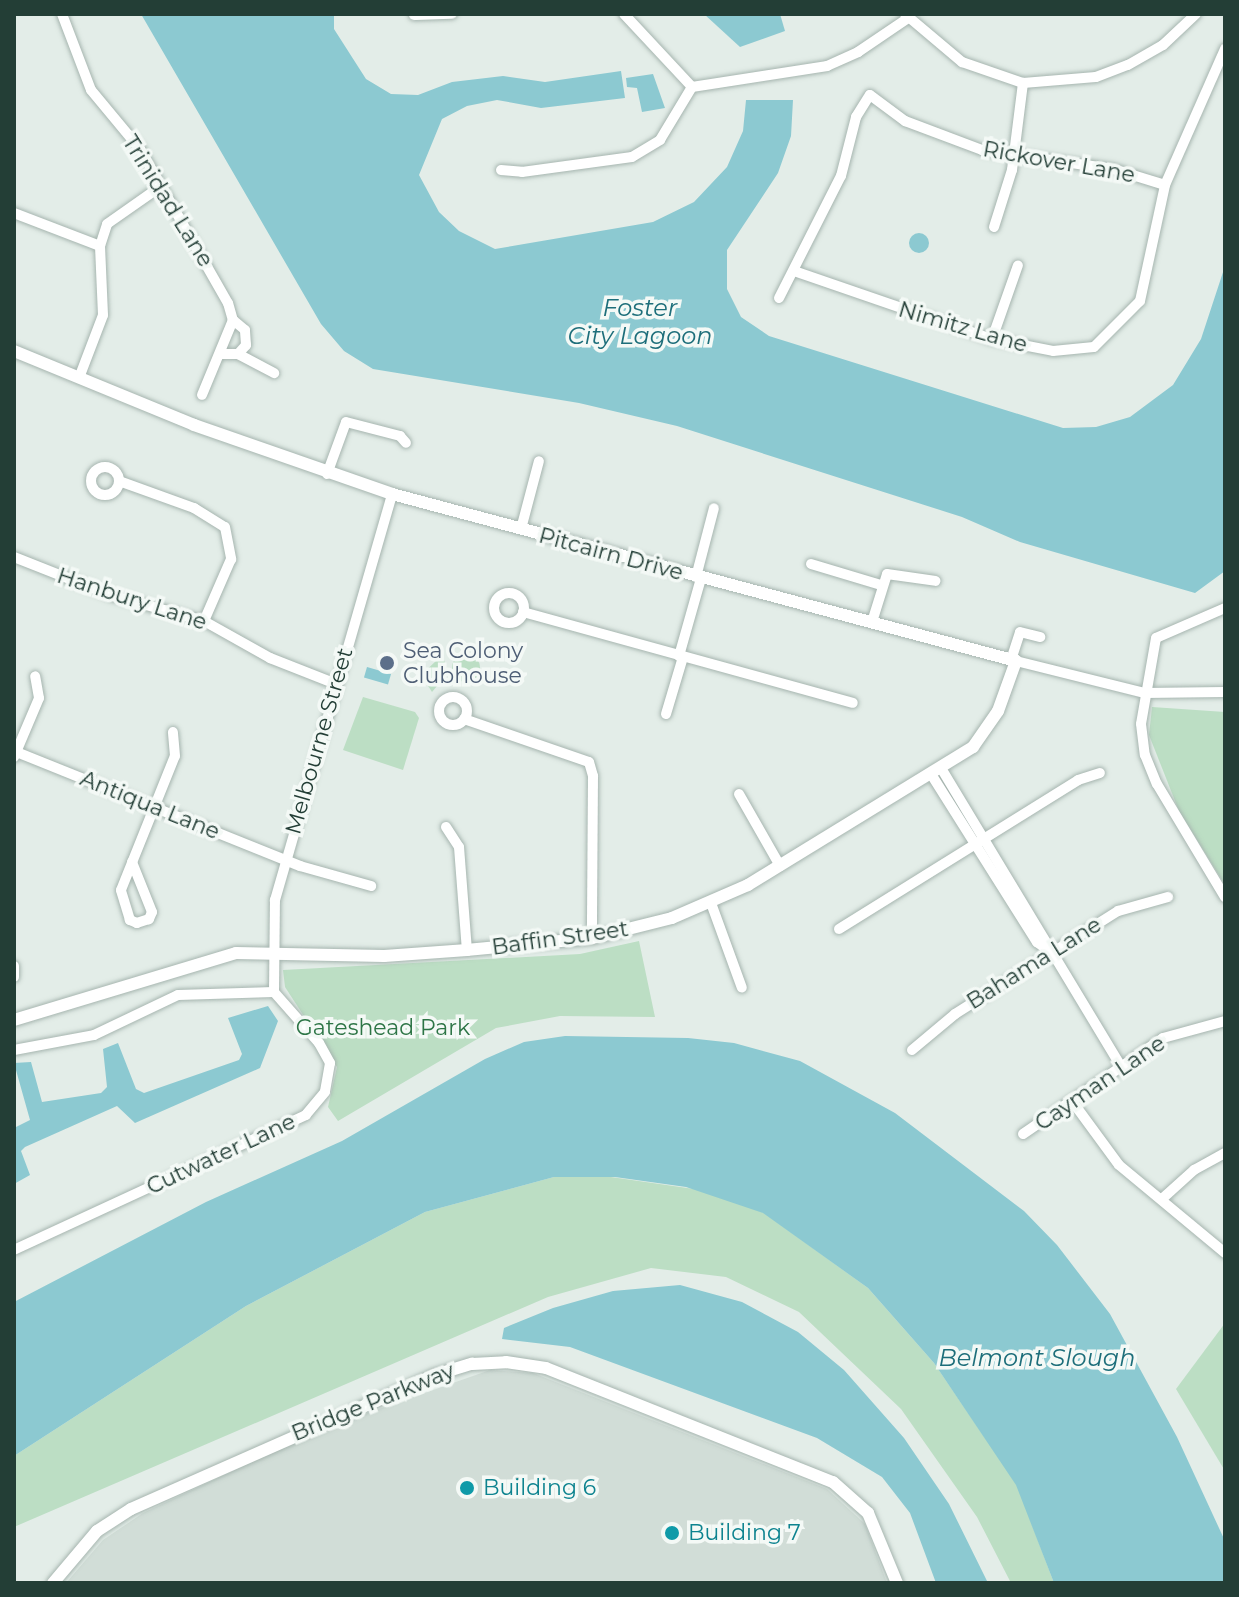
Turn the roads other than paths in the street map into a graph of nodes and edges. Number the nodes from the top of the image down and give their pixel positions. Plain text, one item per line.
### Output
1 (62, 14) edge
2 (452, 14) edge
3 (624, 14) edge
4 (1196, 14) edge
5 (414, 15) edge
6 (906, 16) edge
7 (1225, 49) edge
8 (1023, 83) junction
9 (692, 87) junction
10 (1013, 155) junction
11 (501, 170) dead end
12 (1165, 185) junction
13 (161, 186) junction
14 (14, 213) edge
15 (994, 227) dead end
16 (100, 246) junction
17 (1018, 265) dead end
18 (794, 271) junction
19 (779, 298) dead end
20 (233, 320) junction
21 (992, 339) junction
22 (14, 351) edge
23 (220, 354) junction
24 (238, 354) junction
25 (274, 373) dead end
26 (79, 378) junction
27 (202, 395) dead end
28 (406, 443) dead end
29 (539, 461) dead end
30 (327, 474) junction
31 (119, 481) dead end
32 (392, 494) junction
33 (714, 508) dead end
34 (521, 529) junction
35 (14, 557) edge
36 (811, 564) dead end
37 (699, 577) junction
38 (936, 581) dead end
39 (881, 585) junction
40 (1225, 608) edge
41 (523, 612) dead end
42 (204, 621) junction
43 (872, 622) junction
44 (1040, 637) dead end
45 (681, 656) junction
46 (1013, 660) junction
47 (35, 676) dead end
48 (336, 684) junction
49 (1225, 692) edge
50 (1144, 693) junction
51 (853, 703) dead end
52 (666, 714) dead end
53 (464, 719) dead end
54 (173, 732) dead end
55 (15, 753) edge
56 (936, 771) junction
57 (1100, 773) dead end
58 (739, 794) dead end
59 (155, 807) junction
60 (446, 827) dead end
61 (980, 841) junction
62 (286, 860) junction
63 (132, 862) junction
64 (780, 866) junction
65 (371, 886) dead end
66 (1168, 897) dead end
67 (1225, 897) edge
68 (711, 903) junction
69 (839, 929) dead end
70 (592, 938) junction
71 (467, 950) junction
72 (1050, 952) junction
73 (272, 953) junction
74 (14, 966) edge
75 (14, 977) edge
76 (742, 988) dead end
77 (274, 992) junction
78 (14, 1020) edge
79 (1225, 1021) edge
80 (14, 1050) edge
81 (912, 1050) dead end
82 (1120, 1065) junction
83 (1072, 1101) junction
84 (1023, 1134) dead end
85 (1225, 1153) edge
86 (1163, 1198) junction
87 (14, 1250) edge
88 (1225, 1253) edge
89 (53, 1583) edge
90 (897, 1583) edge

1 - 13 street, Trinidad Lane
2 - 5 street
3 - 9 street
4 - 8 street
6 - 8 street
6 - 9 street
7 - 12 street, Nimitz Lane
8 - 10 street
9 - 11 street
10 - 12 street, Rickover Lane
10 - 15 street
10 - 18 street, Rickover Lane
12 - 21 street, Nimitz Lane
13 - 16 street
13 - 20 street, Trinidad Lane
14 - 16 street
16 - 26 street
17 - 21 street
18 - 19 street
18 - 21 street, Nimitz Lane
20 - 23 street
20 - 24 street, Trinidad Lane
22 - 26 street, Pitcairn Drive
23 - 24 street
23 - 27 street
24 - 25 street
26 - 30 street, Pitcairn Drive
28 - 30 street
29 - 34 street
30 - 32 street, Pitcairn Drive
31 - 42 street
32 - 34 street, Pitcairn Drive
32 - 48 street, Melbourne Street
33 - 37 street
34 - 37 street, Pitcairn Drive
35 - 42 street, Hanbury Lane
36 - 39 street
37 - 43 street, Pitcairn Drive
37 - 45 street
38 - 39 street
39 - 43 street
40 - 50 street
41 - 45 street
42 - 48 street, Hanbury Lane
43 - 46 street, Pitcairn Drive
44 - 46 street
45 - 51 street
45 - 52 street
46 - 50 street, Pitcairn Drive
46 - 56 street, Baffin Street
47 - 55 street
48 - 62 street, Melbourne Street
49 - 50 street, Pitcairn Drive
50 - 67 street
53 - 70 street
54 - 59 street
55 - 59 street, Antiqua Lane
56 - 61 street
56 - 64 street, Baffin Street
57 - 61 street
58 - 64 street
59 - 62 street, Antiqua Lane
59 - 63 street
60 - 71 street
61 - 69 street
61 - 72 street
62 - 65 street, Antiqua Lane
62 - 73 street, Melbourne Street
63 - 63 street
64 - 68 street, Baffin Street
66 - 72 street, Bahama Lane
68 - 70 street, Baffin Street
68 - 76 street
70 - 71 street, Baffin Street
71 - 73 street, Baffin Street
72 - 81 street, Bahama Lane
72 - 82 street
73 - 77 street, Melbourne Street
73 - 78 street, Baffin Street
74 - 75 street
77 - 80 street
77 - 87 street, Cutwater Lane
79 - 82 street, Cayman Lane
82 - 83 street, Cayman Lane
83 - 84 street, Cayman Lane
83 - 86 street
85 - 86 street
86 - 88 street
89 - 90 street, Bridge Parkway

